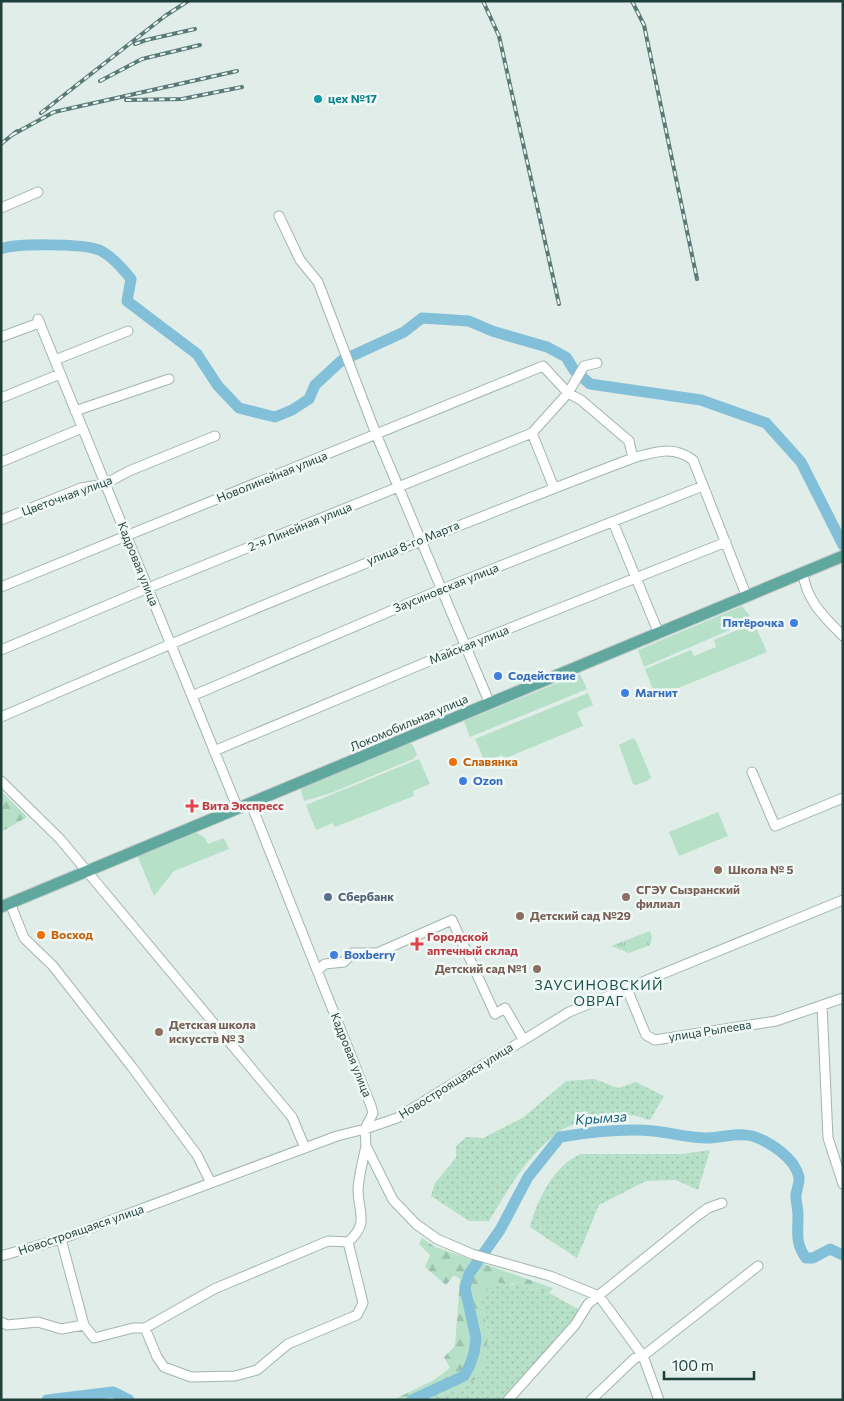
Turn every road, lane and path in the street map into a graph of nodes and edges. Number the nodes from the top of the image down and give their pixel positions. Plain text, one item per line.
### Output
1 (38, 192) dead end
2 (1, 208) edge
3 (279, 216) dead end
4 (128, 331) dead end
5 (1, 337) edge
6 (54, 360) junction
7 (597, 363) dead end
8 (60, 374) junction
9 (169, 379) dead end
10 (568, 393) junction
11 (1, 398) edge
12 (75, 411) junction
13 (82, 428) junction
14 (376, 434) junction
15 (532, 434) junction
16 (215, 436) dead end
17 (633, 458) junction
18 (1, 462) edge
19 (105, 484) junction
20 (703, 486) junction
21 (399, 488) junction
22 (554, 488) junction
23 (1, 520) edge
24 (613, 522) junction
25 (127, 537) junction
26 (421, 539) junction
27 (726, 542) junction
28 (843, 556) edge
29 (803, 573) junction
30 (635, 578) junction
31 (1, 587) edge
32 (148, 588) junction
33 (442, 590) junction
34 (748, 597) junction
35 (659, 634) junction
36 (843, 636) edge
37 (169, 643) junction
38 (465, 646) junction
39 (1, 650) edge
40 (192, 696) junction
41 (490, 704) junction
42 (1, 717) edge
43 (214, 750) junction
44 (752, 772) dead end
45 (1, 781) edge
46 (843, 798) edge
47 (251, 804) junction
48 (238, 809) junction
49 (88, 872) junction
50 (843, 900) edge
51 (6, 905) edge
52 (318, 970) junction
53 (627, 990) junction
54 (843, 998) edge
55 (822, 1005) junction
56 (523, 1039) junction
57 (365, 1130) junction
58 (366, 1146) junction
59 (305, 1148) junction
60 (211, 1183) junction
61 (843, 1184) edge
62 (722, 1203) dead end
63 (61, 1239) junction
64 (348, 1242) junction
65 (1, 1256) edge
66 (758, 1266) dead end
67 (599, 1296) junction
68 (1, 1322) edge
69 (84, 1325) junction
70 (146, 1328) junction
71 (643, 1356) junction
72 (508, 1400) edge
73 (591, 1400) edge
74 (658, 1400) edge

1 - 2 street
3 - 14 street
4 - 6 street
5 - 6 street, Кадровая улица
6 - 8 street, Кадровая улица
7 - 10 street, 2-я Линейная улица
8 - 11 street
8 - 12 street, Кадровая улица
9 - 12 street
10 - 14 street, Новолинейная улица
10 - 15 street, 2-я Линейная улица
10 - 17 street
12 - 13 street, Кадровая улица
13 - 18 street
13 - 19 street, Кадровая улица
14 - 21 street
14 - 25 street, Новолинейная улица
15 - 21 street, 2-я Линейная улица
15 - 22 street
16 - 19 street, Цветочная улица
17 - 20 street, улица 8-го Марта
17 - 22 street, улица 8-го Марта
19 - 23 street, Цветочная улица
19 - 25 street, Кадровая улица
20 - 24 street, Заусиновская улица
20 - 27 street, улица 8-го Марта
21 - 26 street
21 - 32 street, 2-я Линейная улица
22 - 26 street, улица 8-го Марта
24 - 30 street
24 - 33 street, Заусиновская улица
25 - 31 street, Новолинейная улица
25 - 32 street, Кадровая улица
26 - 33 street
26 - 37 street, улица 8-го Марта
27 - 30 street, Майская улица
27 - 34 street, улица 8-го Марта
28 - 29 main road, Локомобильная улица
29 - 34 main road, Локомобильная улица
29 - 36 street
30 - 35 street
30 - 38 street, Майская улица
32 - 37 street, Кадровая улица
32 - 39 street, 2-я Линейная улица
33 - 38 street
33 - 40 street, Заусиновская улица
34 - 35 main road, Локомобильная улица
35 - 41 main road, Локомобильная улица
37 - 40 street, Кадровая улица
37 - 42 street, улица 8-го Марта
38 - 41 street
38 - 43 street, Майская улица
40 - 43 street, Кадровая улица
41 - 47 main road, Локомобильная улица
43 - 48 street, Кадровая улица
44 - 46 street
45 - 49 street
47 - 48 main road, Локомобильная улица
47 - 52 street, Кадровая улица
48 - 49 main road, Локомобильная улица
49 - 51 main road, Локомобильная улица
49 - 59 street
50 - 53 street, Новостроящаяся улица
51 - 60 street
52 - 56 street
52 - 57 street, Кадровая улица
53 - 55 street, улица Рылеева
53 - 56 street, Новостроящаяся улица
54 - 55 street, улица Рылеева
55 - 61 street
56 - 57 street, Новостроящаяся улица
57 - 58 street, Кадровая улица
57 - 59 street, Новостроящаяся улица
58 - 64 street
58 - 67 street, Кадровая улица
59 - 60 street, Новостроящаяся улица
60 - 63 street, Новостроящаяся улица
62 - 67 street
63 - 65 street, Новостроящаяся улица
63 - 69 street
64 - 70 street
64 - 70 street
66 - 71 street
67 - 71 street
67 - 72 street
68 - 69 street
69 - 70 street
71 - 73 street
71 - 74 street

